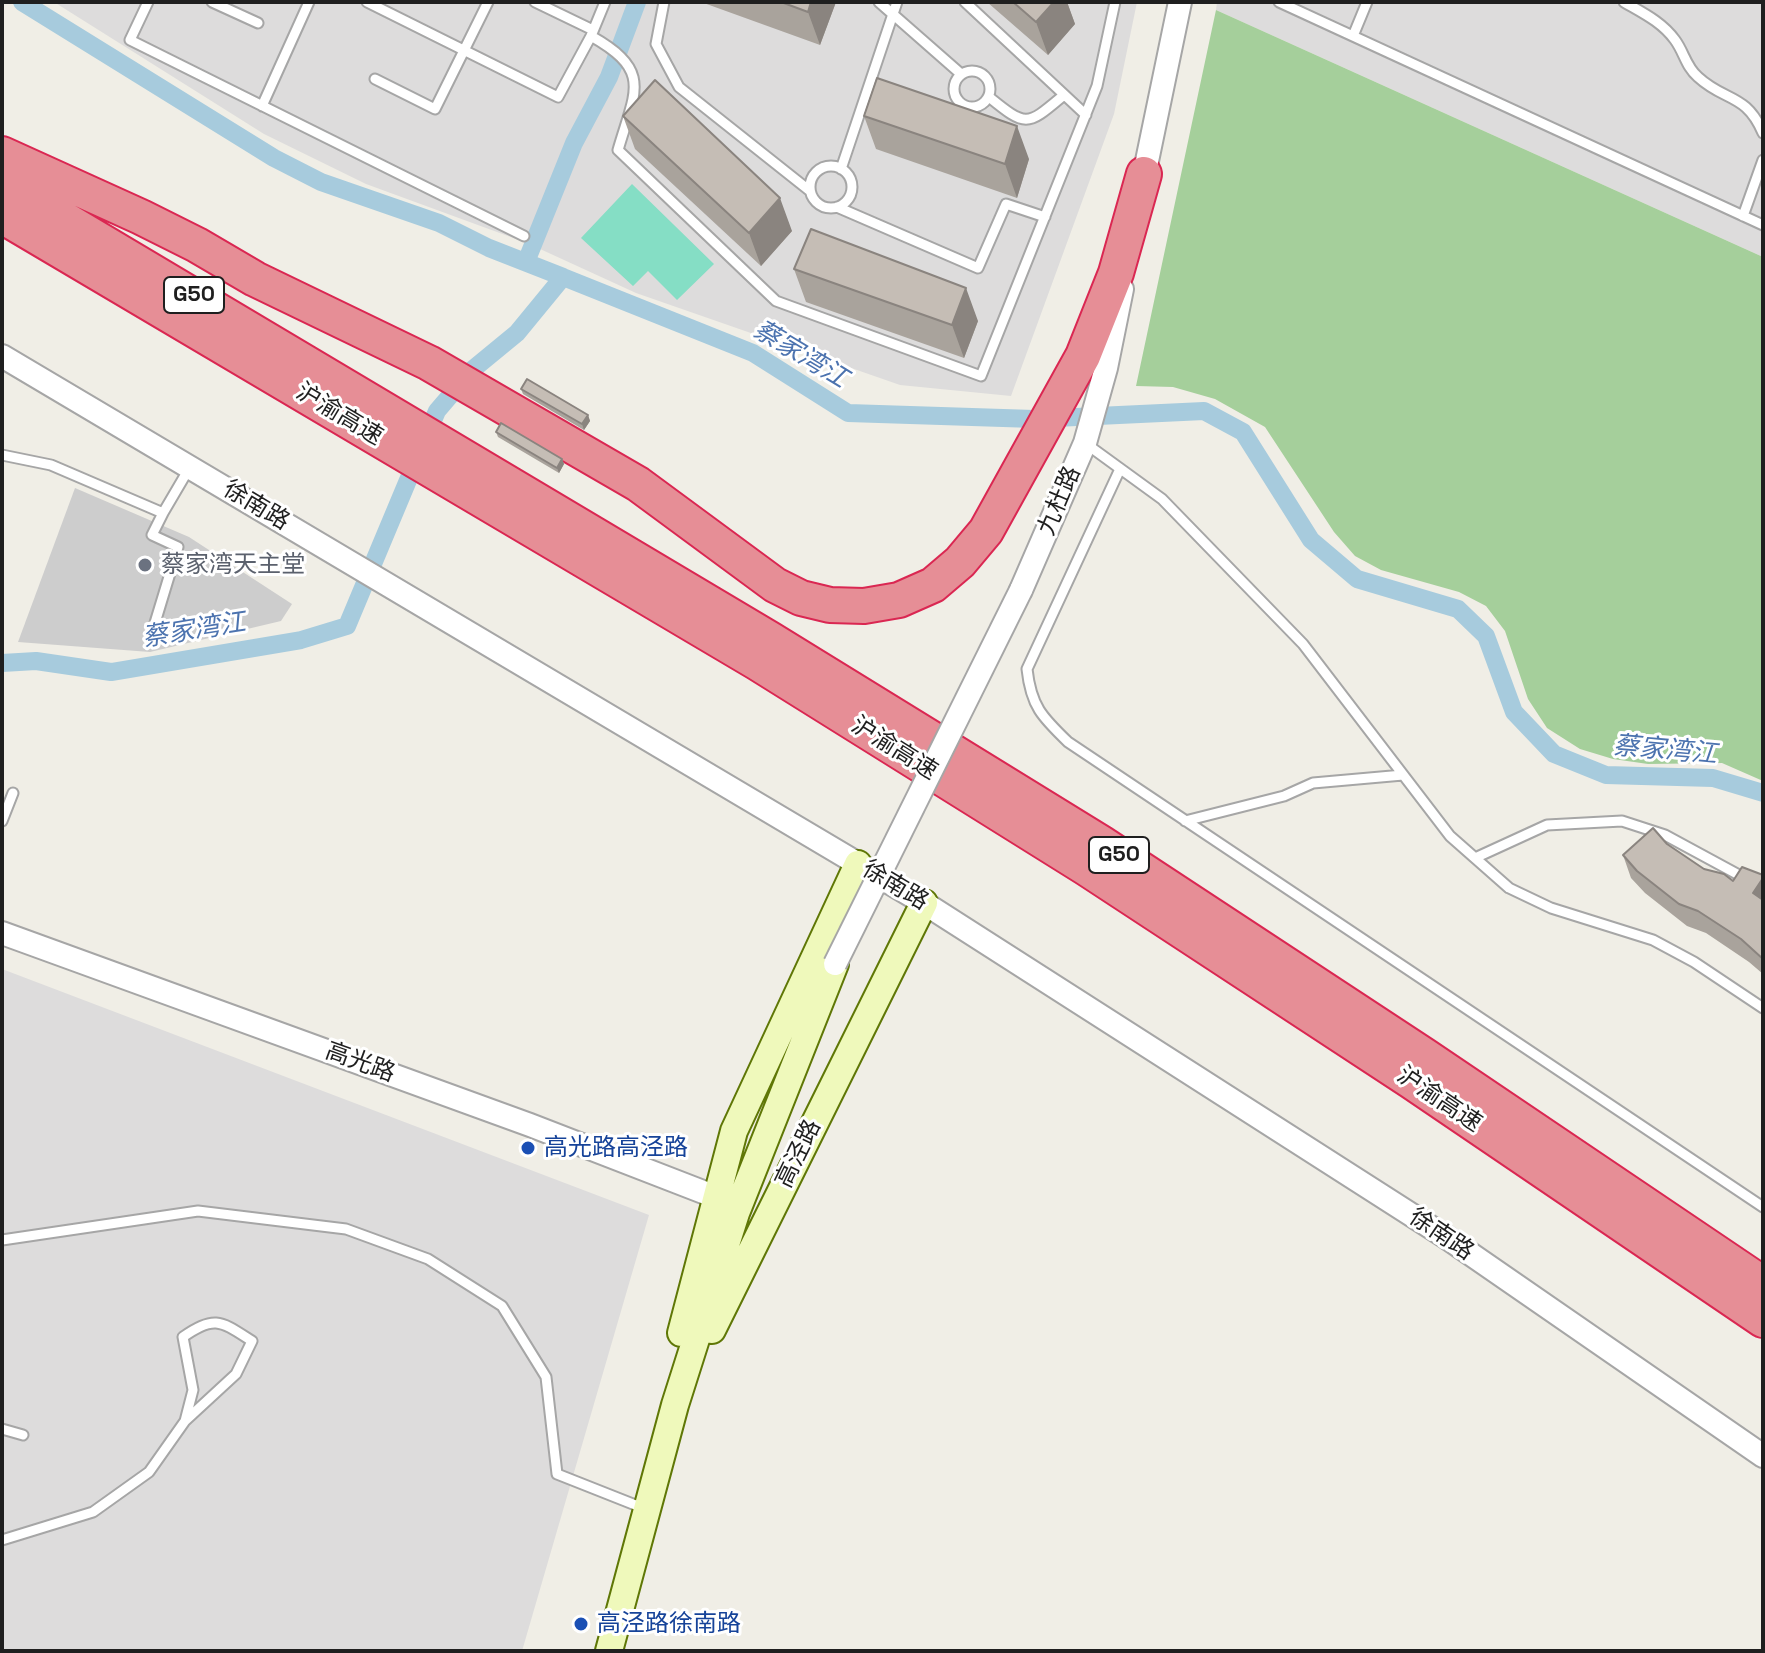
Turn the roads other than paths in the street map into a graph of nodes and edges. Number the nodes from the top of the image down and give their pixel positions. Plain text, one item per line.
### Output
1 (148, 2) edge
2 (212, 2) edge
3 (309, 2) edge
4 (367, 2) edge
5 (488, 2) edge
6 (535, 2) edge
7 (605, 2) edge
8 (664, 2) edge
9 (879, 2) edge
10 (965, 2) edge
11 (1115, 2) edge
12 (1180, 2) edge
13 (1279, 2) edge
14 (1367, 2) edge
15 (1624, 2) edge
16 (895, 7) edge
17 (258, 23) dead end
18 (592, 33) junction
19 (1353, 36) junction
20 (464, 50) junction
21 (961, 74) junction
22 (375, 79) dead end
23 (1064, 95) junction
24 (989, 97) junction
25 (262, 106) junction
26 (1086, 115) junction
27 (1763, 133) edge
28 (2, 154) edge
29 (1763, 160) edge
30 (841, 169) junction
31 (1144, 174) junction
32 (2, 179) edge
33 (810, 191) junction
34 (837, 207) junction
35 (2, 216) edge
36 (1743, 216) junction
37 (1045, 217) junction
38 (1763, 225) edge
39 (524, 236) dead end
40 (2, 356) edge
41 (388, 422) junction
42 (1085, 443) junction
43 (2, 455) edge
44 (452, 465) junction
45 (190, 467) junction
46 (1120, 469) junction
47 (163, 513) junction
48 (151, 636) dead end
49 (1403, 775) junction
50 (13, 793) dead end
51 (2, 821) edge
52 (1185, 821) junction
53 (1475, 858) junction
54 (858, 864) junction
55 (1763, 888) edge
56 (924, 903) junction
57 (2, 933) edge
58 (835, 964) joint
59 (1763, 1008) edge
60 (716, 1197) junction
61 (1763, 1207) edge
62 (2, 1240) edge
63 (1763, 1284) edge
64 (1760, 1323) edge
65 (675, 1405) junction
66 (185, 1421) junction
67 (2, 1429) edge
68 (23, 1435) dead end
69 (1763, 1456) edge
70 (647, 1510) junction
71 (2, 1540) edge
72 (609, 1651) edge

1 - 25 lane
2 - 17 lane
3 - 25 lane
4 - 20 lane
5 - 20 lane
6 - 18 lane
7 - 18 lane
8 - 33 lane
9 - 16 lane
10 - 23 lane
11 - 26 lane
12 - 31 street, 九杜路
13 - 19 lane
14 - 19 lane
15 - 27 lane
16 - 21 lane
16 - 30 lane
18 - 20 lane
18 - 37 lane
19 - 36 lane
20 - 22 lane
21 - 24 lane
21 - 24 lane
23 - 24 lane
23 - 26 lane
25 - 39 lane
26 - 37 lane
28 - 31 highway
29 - 36 lane
30 - 33 lane
30 - 34 lane
31 - 42 street, 九杜路
32 - 41 highway, 沪渝高速 / G50
33 - 34 lane
34 - 37 lane
35 - 41 highway, 沪渝高速 / G50
36 - 38 lane
40 - 45 street, 徐南路
41 - 44 highway, 沪渝高速 / G50
42 - 46 lane
42 - 58 street, 九杜路, bridge
43 - 47 lane
44 - 63 highway, 沪渝高速 / G50
44 - 64 highway, 沪渝高速 / G50
45 - 47 lane
45 - 54 street, 徐南路
46 - 49 lane
46 - 52 lane
47 - 48 lane
49 - 52 lane
49 - 53 lane
50 - 51 lane
52 - 61 lane
53 - 55 lane
53 - 59 lane
54 - 56 street, 徐南路
54 - 60 main road, 高泾路
56 - 65 main road, 高泾路
56 - 69 street, 徐南路
57 - 60 street, 高光路
58 - 65 main road, 高泾路
60 - 65 main road, 高泾路
62 - 70 lane
65 - 70 main road, 高泾路
66 - 66 lane
66 - 71 lane
67 - 68 lane
70 - 72 main road, 高泾路

